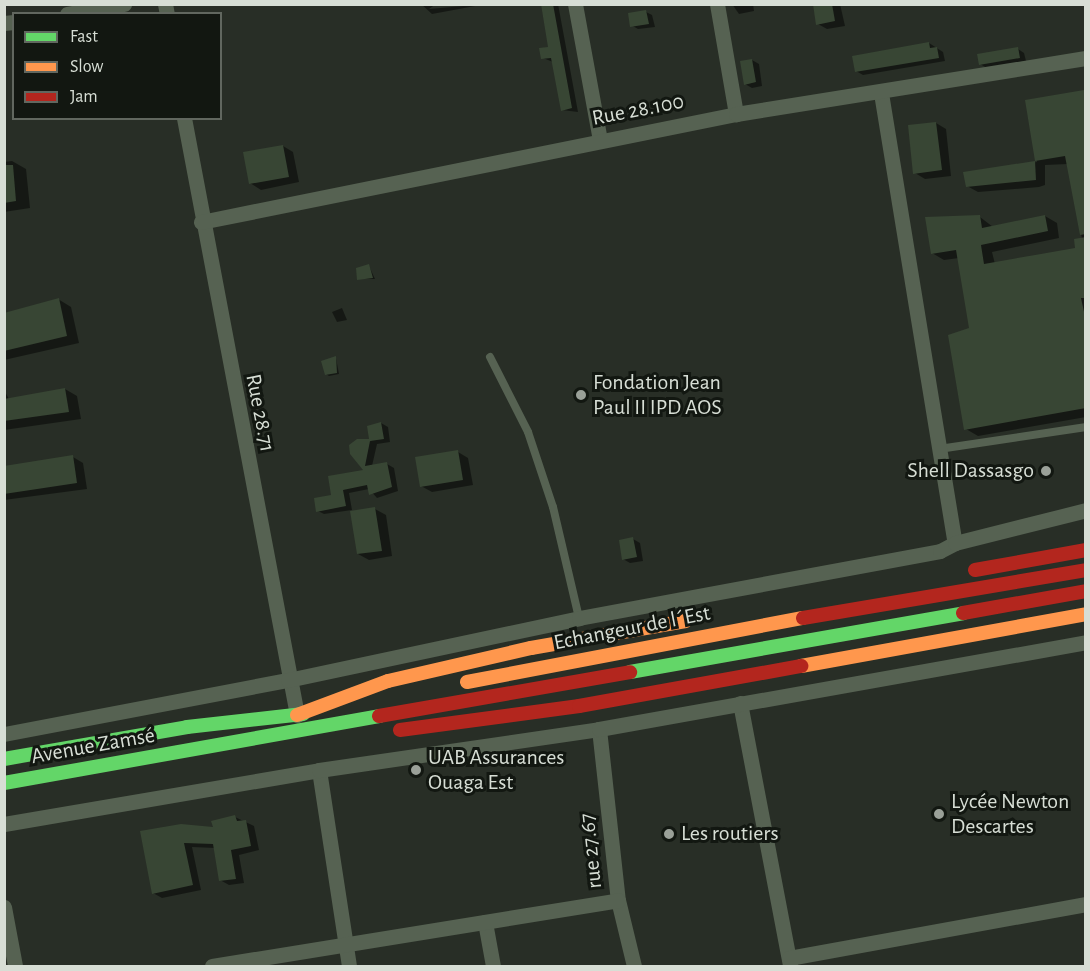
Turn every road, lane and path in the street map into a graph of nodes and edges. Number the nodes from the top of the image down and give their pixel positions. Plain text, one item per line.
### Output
1 (124, 4) edge
2 (575, 4) edge
3 (717, 4) edge
4 (78, 12) edge
5 (1086, 58) edge
6 (881, 93) junction
7 (736, 114) junction
8 (184, 120) edge
9 (600, 140) junction
10 (201, 222) junction
11 (490, 357) dead end
12 (1086, 427) edge
13 (939, 449) junction
14 (1086, 510) edge
15 (955, 543) junction
16 (1086, 550) edge
17 (1086, 570) edge
18 (956, 573) dead end
19 (1086, 591) edge
20 (1086, 614) edge
21 (579, 618) junction
22 (696, 619) dead end
23 (1086, 642) edge
24 (288, 680) junction
25 (450, 685) dead end
26 (391, 697) dead end
27 (740, 703) junction
28 (297, 715) junction
29 (599, 729) junction
30 (386, 732) dead end
31 (4, 734) edge
32 (363, 735) dead end
33 (214, 747) junction
34 (189, 750) joint
35 (4, 759) edge
36 (320, 770) junction
37 (4, 783) edge
38 (4, 824) edge
39 (618, 900) junction
40 (1086, 904) edge
41 (4, 907) edge
42 (485, 922) junction
43 (345, 942) junction
44 (790, 962) edge
45 (15, 966) edge
46 (212, 966) edge
47 (349, 966) edge
48 (493, 966) edge
49 (634, 966) edge

1 - 4 street
2 - 9 street
3 - 7 street
5 - 6 street, Rue 28.100
6 - 7 street, Rue 28.100
6 - 13 street
7 - 9 street, Rue 28.100
8 - 10 street, Rue 28.71
9 - 10 street, Rue 28.100
10 - 24 street, Rue 28.71
11 - 21 lane
12 - 13 lane
13 - 15 street
14 - 15 street
15 - 21 street
16 - 18 highway
17 - 25 highway, Echangeur de l´Est
19 - 33 highway, Echangeur de l´Est
20 - 30 highway
21 - 24 street
22 - 28 highway
23 - 27 street
24 - 28 street, Rue 28.71
24 - 31 street
26 - 28 highway
27 - 29 street
27 - 44 street
28 - 35 highway, Avenue Zamsé
29 - 36 street
29 - 39 street, rue 27.67
32 - 33 highway
33 - 34 highway, Echangeur de l´Est
34 - 37 highway, Avenue Zamsé
36 - 38 street
36 - 43 street
39 - 42 street
39 - 49 street, rue 27.67
40 - 44 street
41 - 45 street
42 - 43 street
42 - 48 street
43 - 46 street
43 - 47 street

